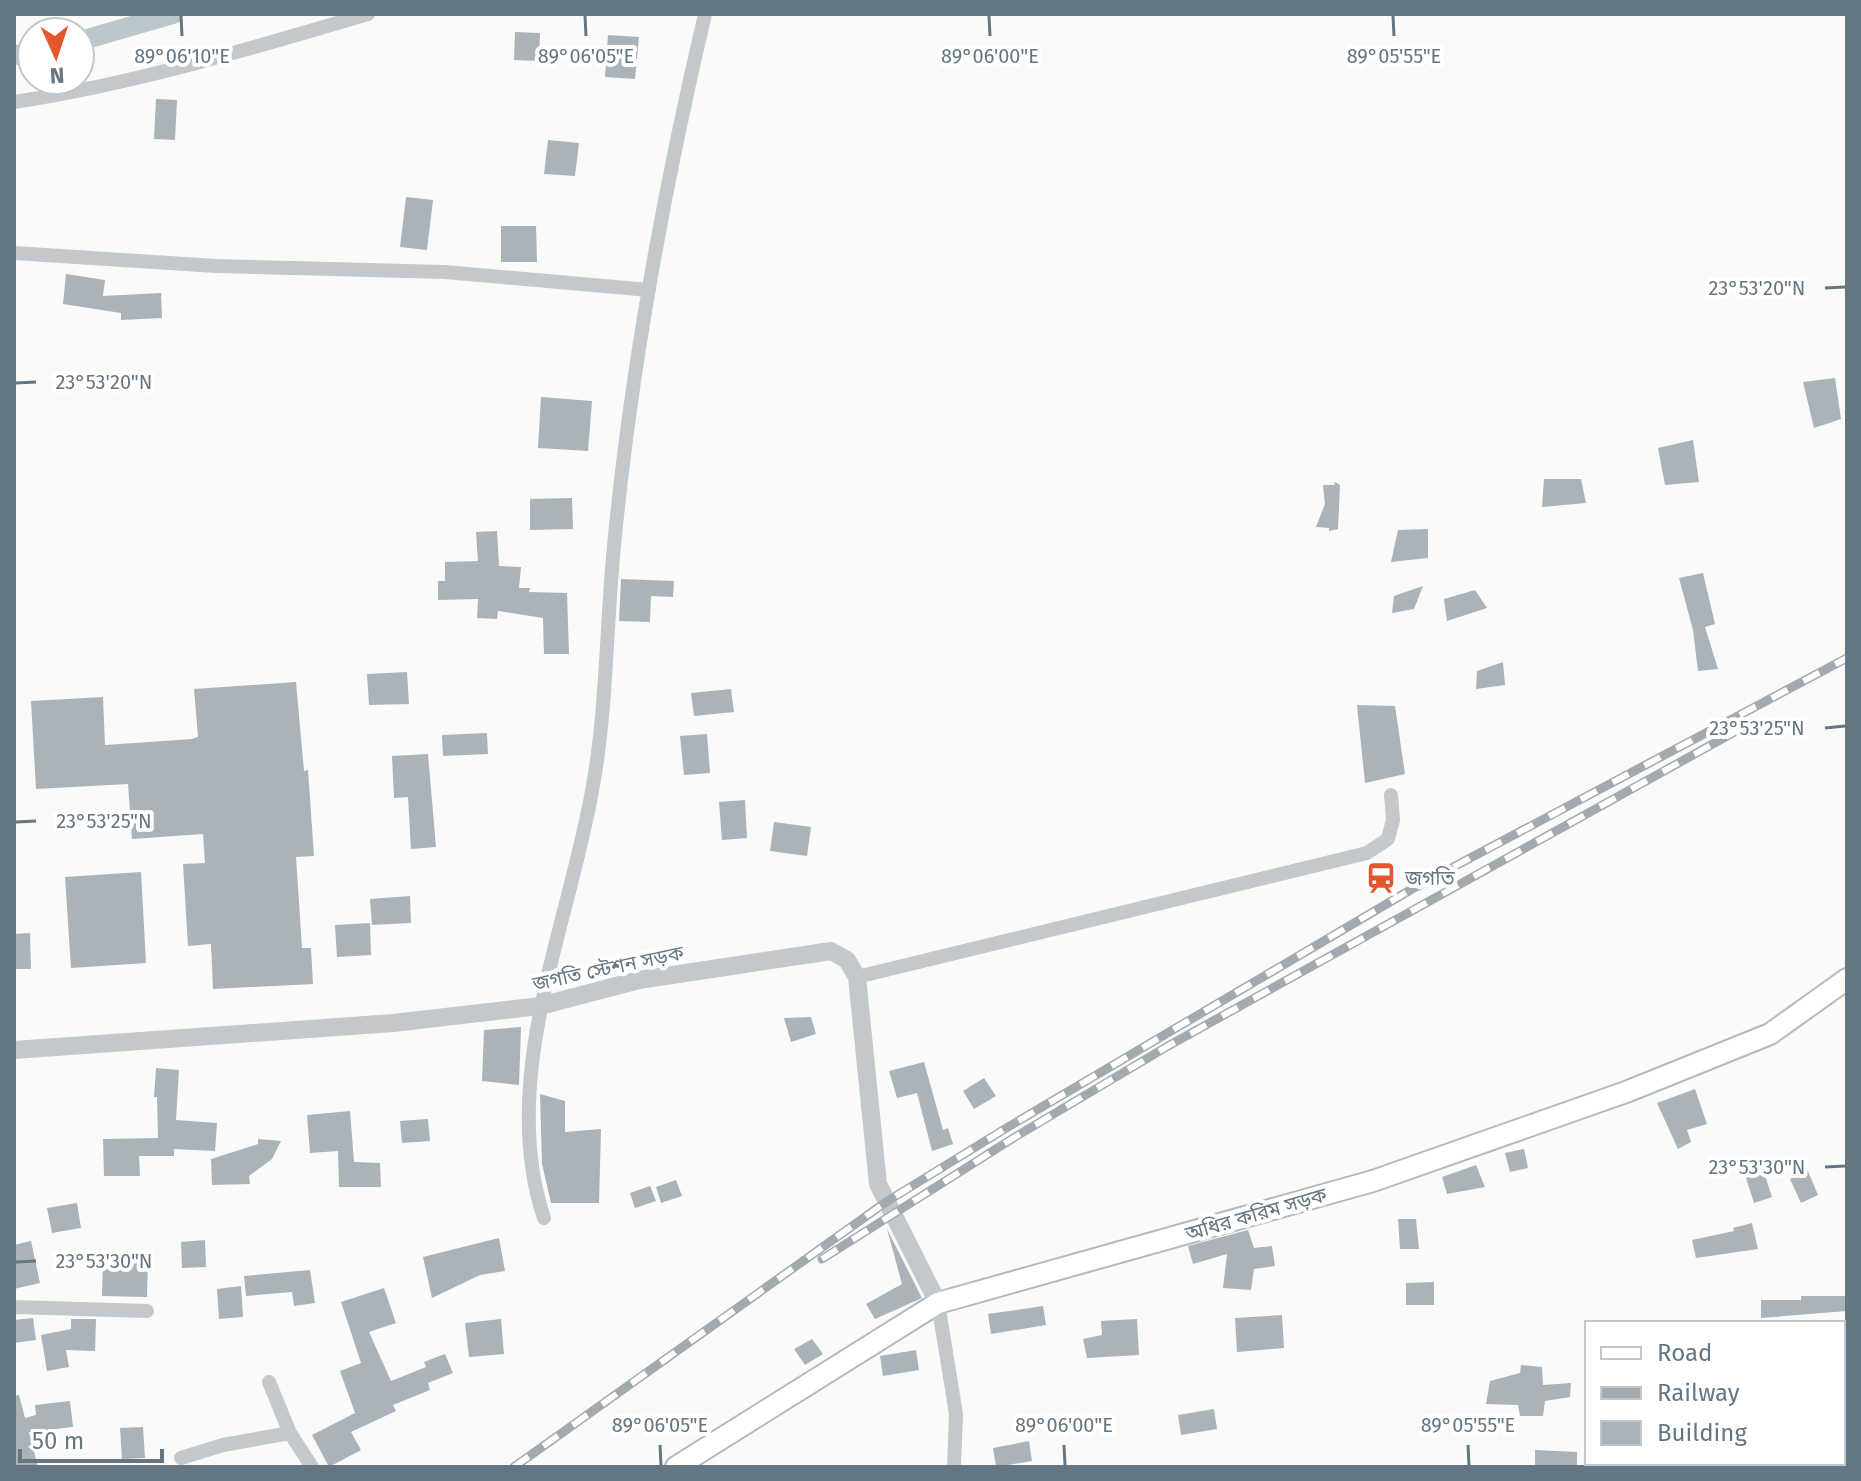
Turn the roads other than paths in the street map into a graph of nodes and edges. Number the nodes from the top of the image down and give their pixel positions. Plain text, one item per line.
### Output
1 (368, 14) edge
2 (705, 14) edge
3 (14, 102) edge
4 (14, 253) edge
5 (649, 290) junction
6 (1391, 795) dead end
7 (857, 977) junction
8 (1847, 979) edge
9 (540, 1006) junction
10 (14, 1050) edge
11 (544, 1218) dead end
12 (938, 1303) junction
13 (14, 1307) edge
14 (147, 1311) dead end
15 (269, 1382) dead end
16 (290, 1433) junction
17 (181, 1458) dead end
18 (312, 1467) edge
19 (676, 1467) edge
20 (954, 1467) edge

1 - 3 street
2 - 5 street
4 - 5 street
5 - 9 street
6 - 7 street
7 - 9 street, জগতি স্টেশন সড়ক
7 - 12 street
8 - 12 main road, অধির করিম সড়ক
9 - 10 street, জগতি স্টেশন সড়ক
9 - 11 street
12 - 19 main road, অধির করিম সড়ক
12 - 20 street
13 - 14 street
15 - 16 street
16 - 17 street
16 - 18 street

